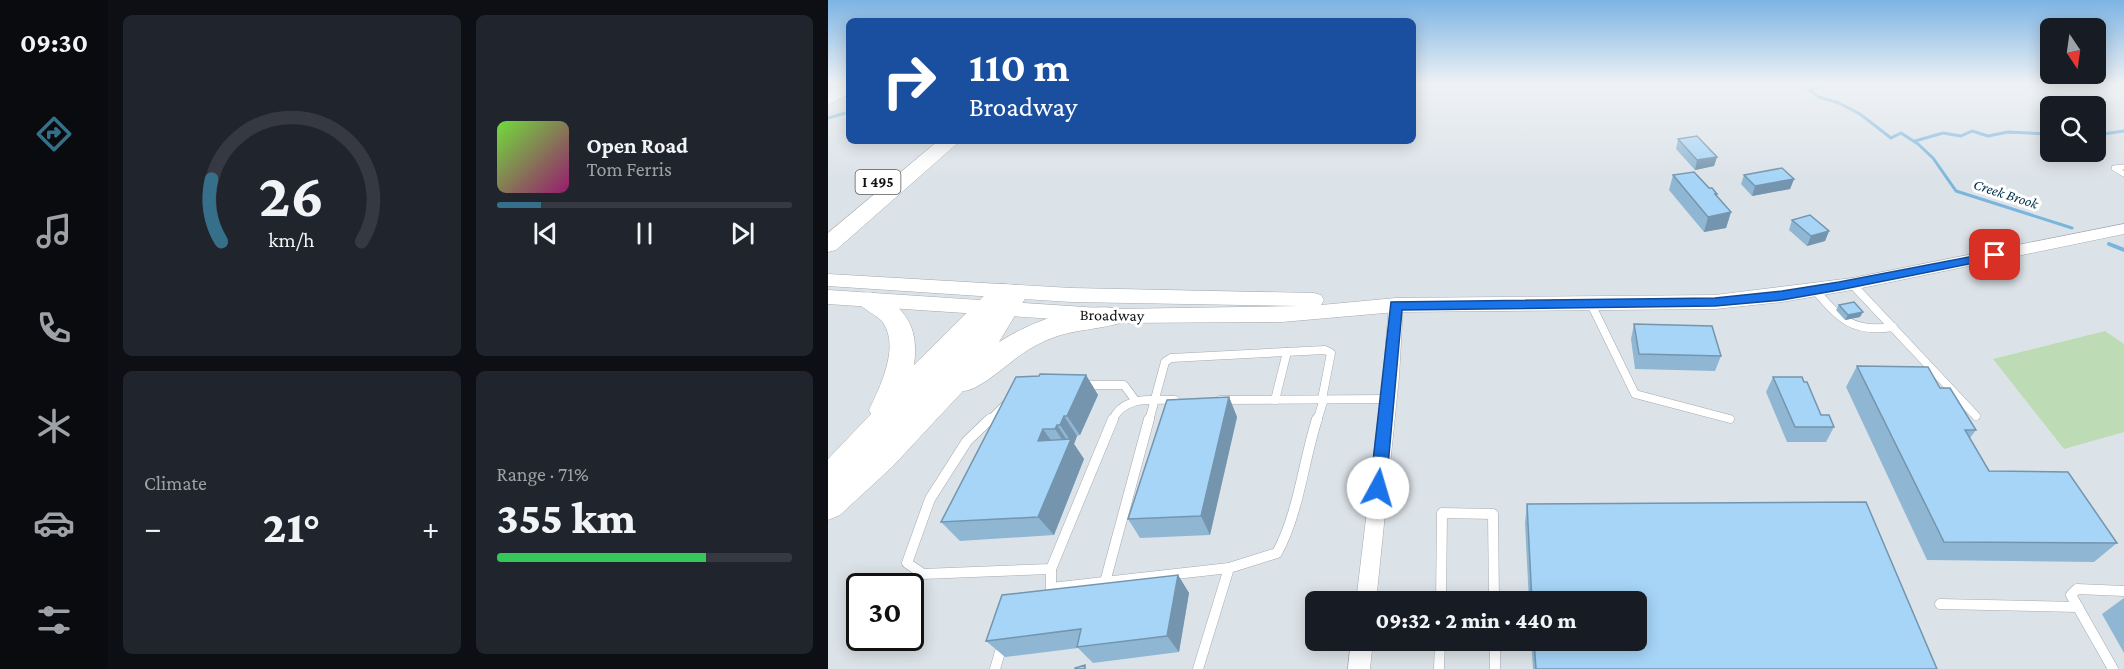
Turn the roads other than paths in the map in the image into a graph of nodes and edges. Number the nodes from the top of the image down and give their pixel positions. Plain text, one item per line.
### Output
1 (923, 144) edge
2 (946, 144) edge
3 (2124, 167) edge
4 (2124, 174) edge
5 (828, 222) edge
6 (2124, 228) edge
7 (828, 245) edge
8 (828, 280) edge
9 (1852, 284) junction
10 (1815, 290) junction
11 (828, 297) edge
12 (869, 300) junction
13 (1003, 300) junction
14 (1591, 304) junction
15 (1396, 305) junction
16 (1114, 316) junction
17 (1893, 327) junction
18 (1287, 352) junction
19 (1076, 385) edge
20 (1015, 394) edge
21 (1323, 399) junction
22 (1388, 399) junction
23 (1135, 400) junction
24 (1156, 400) junction
25 (1180, 400) edge
26 (1216, 400) edge
27 (1275, 400) junction
28 (932, 405) junction
29 (1976, 416) dead end
30 (1730, 419) dead end
31 (873, 433) junction
32 (828, 479) edge
33 (828, 505) edge
34 (1229, 568) junction
35 (1051, 569) junction
36 (1105, 582) junction
37 (1367, 591) edge
38 (1441, 591) edge
39 (1494, 591) edge
40 (2124, 591) edge
41 (1940, 604) dead end
42 (2078, 607) junction
43 (1005, 634) edge
44 (1361, 651) edge
45 (1440, 651) edge
46 (1495, 651) edge
47 (995, 669) edge
48 (1198, 669) edge
49 (1359, 669) edge
50 (1439, 669) edge
51 (1495, 669) edge
52 (2113, 669) edge

1 - 5 highway, I 495
2 - 7 highway
3 - 4 lane
6 - 9 main road, Broadway
8 - 13 main road, Broadway
9 - 10 main road, Broadway
9 - 17 lane
10 - 14 main road, Broadway
10 - 17 lane
11 - 12 main road, Broadway
12 - 13 main road, Broadway
12 - 31 highway
13 - 15 main road, Broadway
13 - 16 main road, Broadway
13 - 28 highway
13 - 31 highway
14 - 15 main road, Broadway
14 - 30 lane
15 - 16 main road, Broadway
15 - 22 street
16 - 28 highway
17 - 29 lane
18 - 21 lane
18 - 24 lane
18 - 27 lane
19 - 23 lane
20 - 35 lane
21 - 22 lane
21 - 27 lane
21 - 34 lane
22 - 37 street
23 - 24 lane
23 - 35 lane
24 - 25 lane
24 - 36 lane
26 - 27 lane
28 - 33 highway
31 - 32 highway
34 - 36 lane
34 - 48 lane
35 - 36 lane
38 - 39 lane
40 - 42 lane
41 - 42 lane
42 - 52 lane
43 - 47 lane
44 - 49 street
45 - 50 lane
46 - 51 lane

